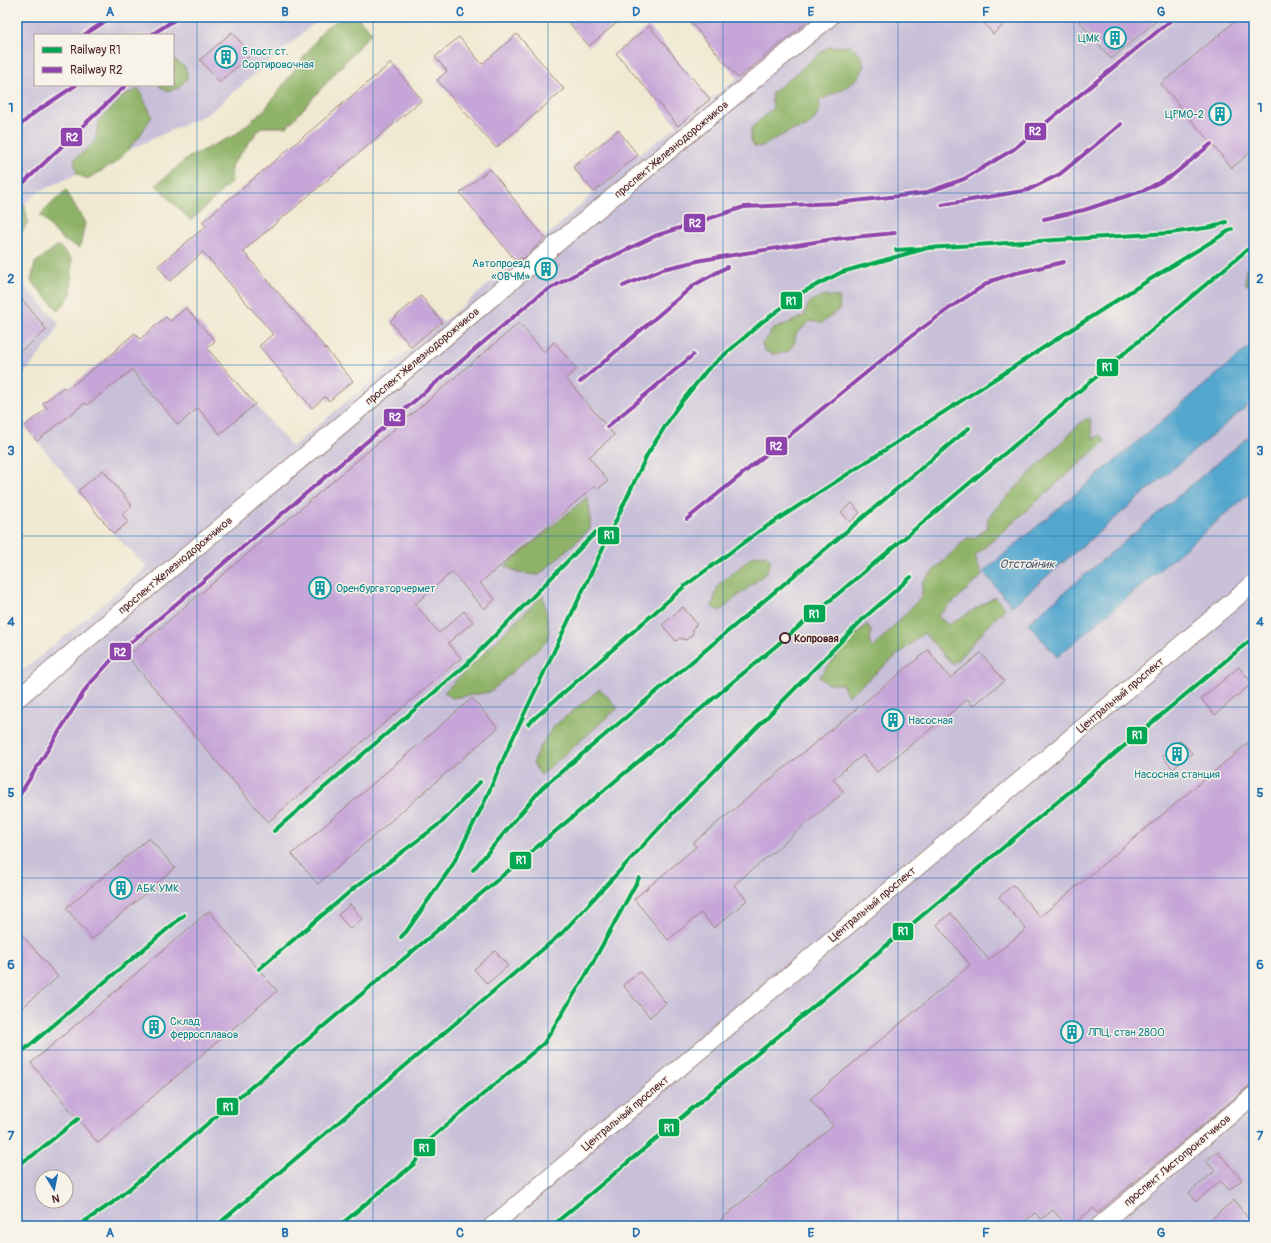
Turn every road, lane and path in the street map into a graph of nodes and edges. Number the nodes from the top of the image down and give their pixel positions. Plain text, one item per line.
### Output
1 (830, 17) edge
2 (1254, 583) edge
3 (17, 699) edge
4 (1254, 1095) edge
5 (492, 1226) edge
6 (1099, 1226) edge

1 - 3 street, проспект Железнодорожников
2 - 5 street, Центральный проспект
4 - 6 street, проспект Листопрокатчиков

